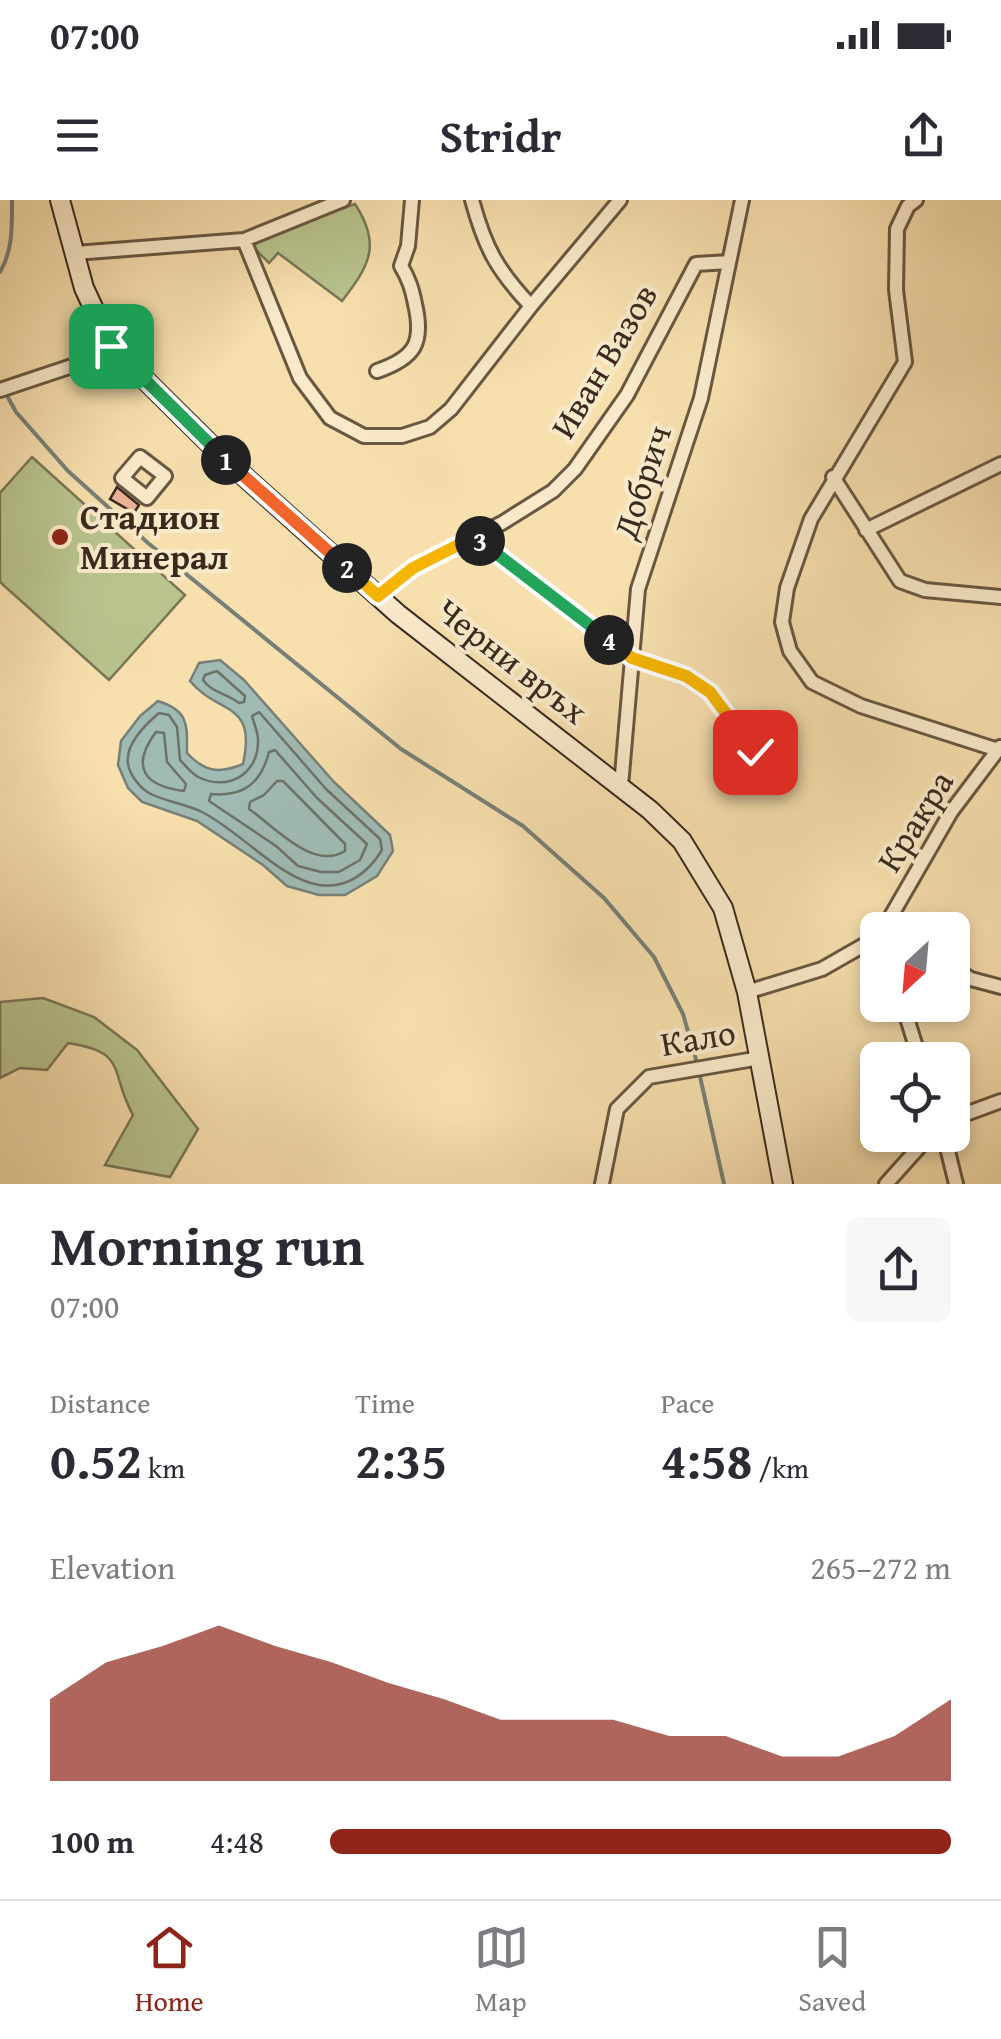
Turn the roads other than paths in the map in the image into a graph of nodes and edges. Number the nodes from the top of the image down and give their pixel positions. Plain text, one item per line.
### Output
1 (60, 200) edge
2 (344, 200) edge
3 (412, 200) edge
4 (470, 200) edge
5 (620, 200) edge
6 (742, 200) edge
7 (916, 200) edge
8 (244, 240) junction
9 (75, 253) junction
10 (729, 262) junction
11 (530, 306) junction
12 (117, 352) junction
13 (377, 371) dead end
14 (5, 389) edge
15 (1001, 464) edge
16 (833, 477) junction
17 (866, 530) junction
18 (474, 537) junction
19 (378, 596) junction
20 (1001, 597) edge
21 (632, 658) junction
22 (999, 748) edge
23 (755, 752) dead end
24 (621, 786) junction
25 (893, 912) edge
26 (860, 950) edge
27 (970, 978) edge
28 (1001, 986) edge
29 (747, 992) junction
30 (760, 1058) junction
31 (1001, 1101) edge
32 (970, 1112) edge
33 (915, 1152) edge
34 (948, 1152) edge
35 (602, 1184) edge
36 (782, 1184) edge
37 (886, 1184) edge
38 (956, 1184) edge

1 - 9 street, Черни връх
2 - 8 street
3 - 13 street
4 - 11 street
5 - 11 street
6 - 10 street, Добрич
7 - 16 street
8 - 9 street
8 - 11 street
9 - 12 street, Черни връх
10 - 18 street, Иван Вазов
10 - 21 street, Добрич
12 - 14 street
12 - 19 street, Черни връх
15 - 17 street
16 - 17 street
16 - 22 street
17 - 20 street
18 - 19 street, Иван Вазов
18 - 21 street
19 - 24 street, Черни връх
21 - 23 street
21 - 24 street, Добрич
22 - 25 street, Кракра
24 - 29 street, Черни връх
26 - 29 street
27 - 28 street
29 - 30 street, Черни връх
30 - 35 street, Кало
30 - 36 street, Черни връх
31 - 32 street
33 - 37 street
34 - 38 street

